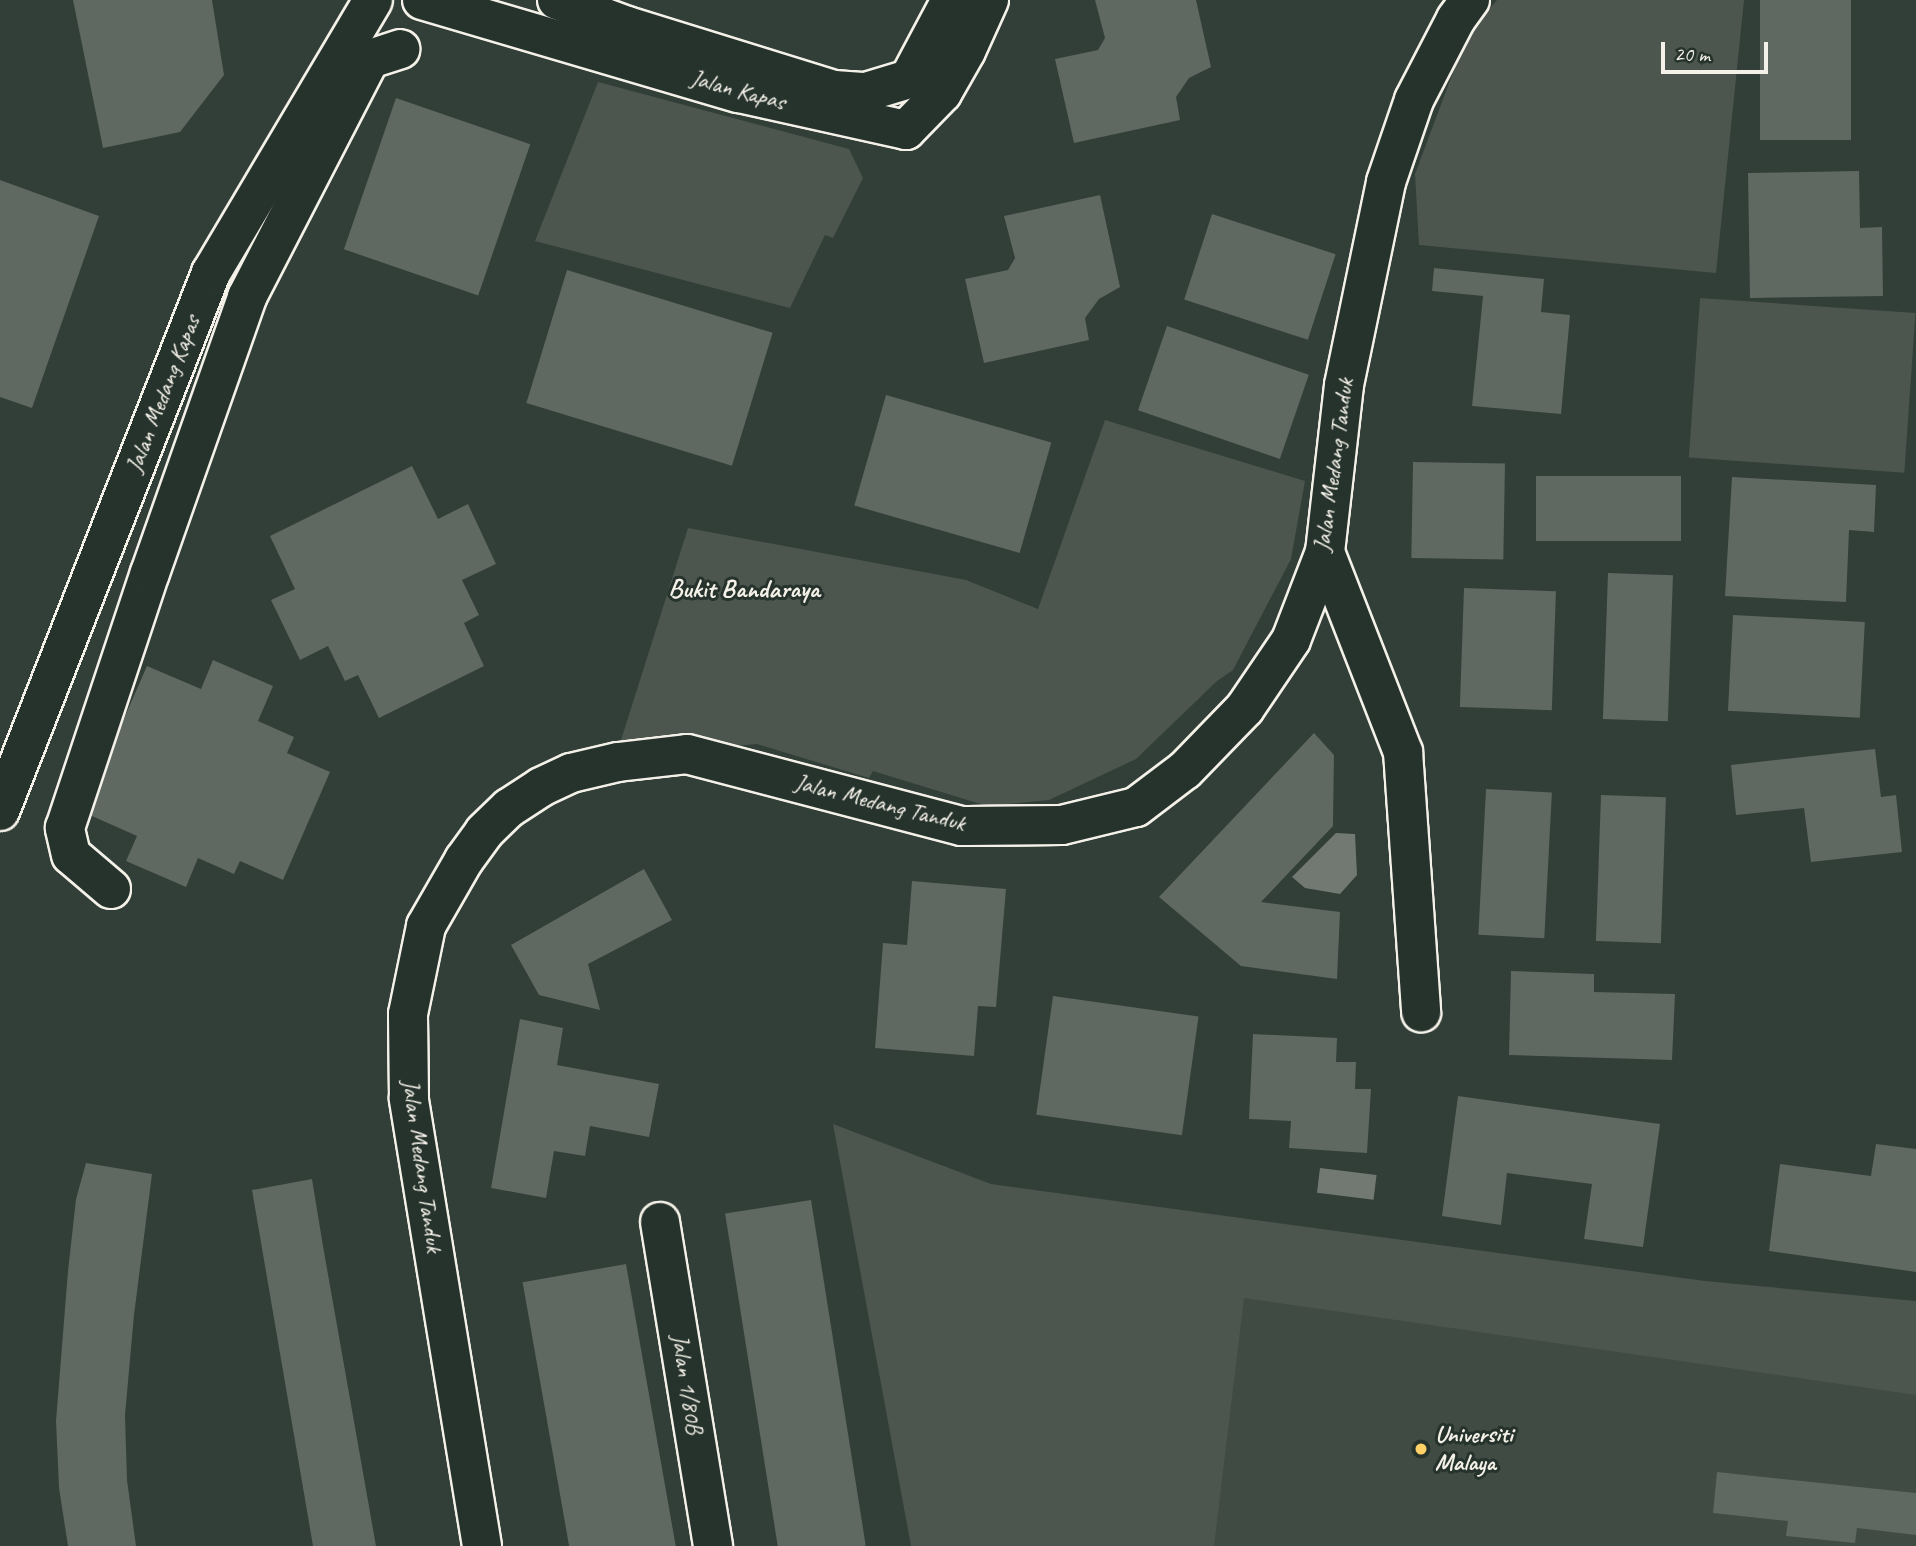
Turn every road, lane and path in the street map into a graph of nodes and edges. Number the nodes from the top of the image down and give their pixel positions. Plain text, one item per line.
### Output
1 (373, 0) edge
2 (422, 0) edge
3 (951, 0) edge
4 (989, 0) edge
5 (1470, 0) edge
6 (553, 12) edge
7 (400, 49) dead end
8 (211, 273) junction
9 (247, 297) junction
10 (1325, 552) junction
11 (0, 811) edge
12 (111, 889) dead end
13 (1421, 1012) dead end
14 (660, 1222) dead end
15 (482, 1546) edge
16 (713, 1546) edge

1 - 8 street, Jalan Medang Kapas
2 - 6 street, Jalan Kapas
3 - 6 street
4 - 6 street, Jalan Kapas
5 - 10 street, Jalan Medang Tanduk
7 - 9 street
8 - 9 street
8 - 11 street, Jalan Medang Kapas
9 - 12 street
10 - 13 street
10 - 15 street, Jalan Medang Tanduk
14 - 16 street, Jalan 1/80B

